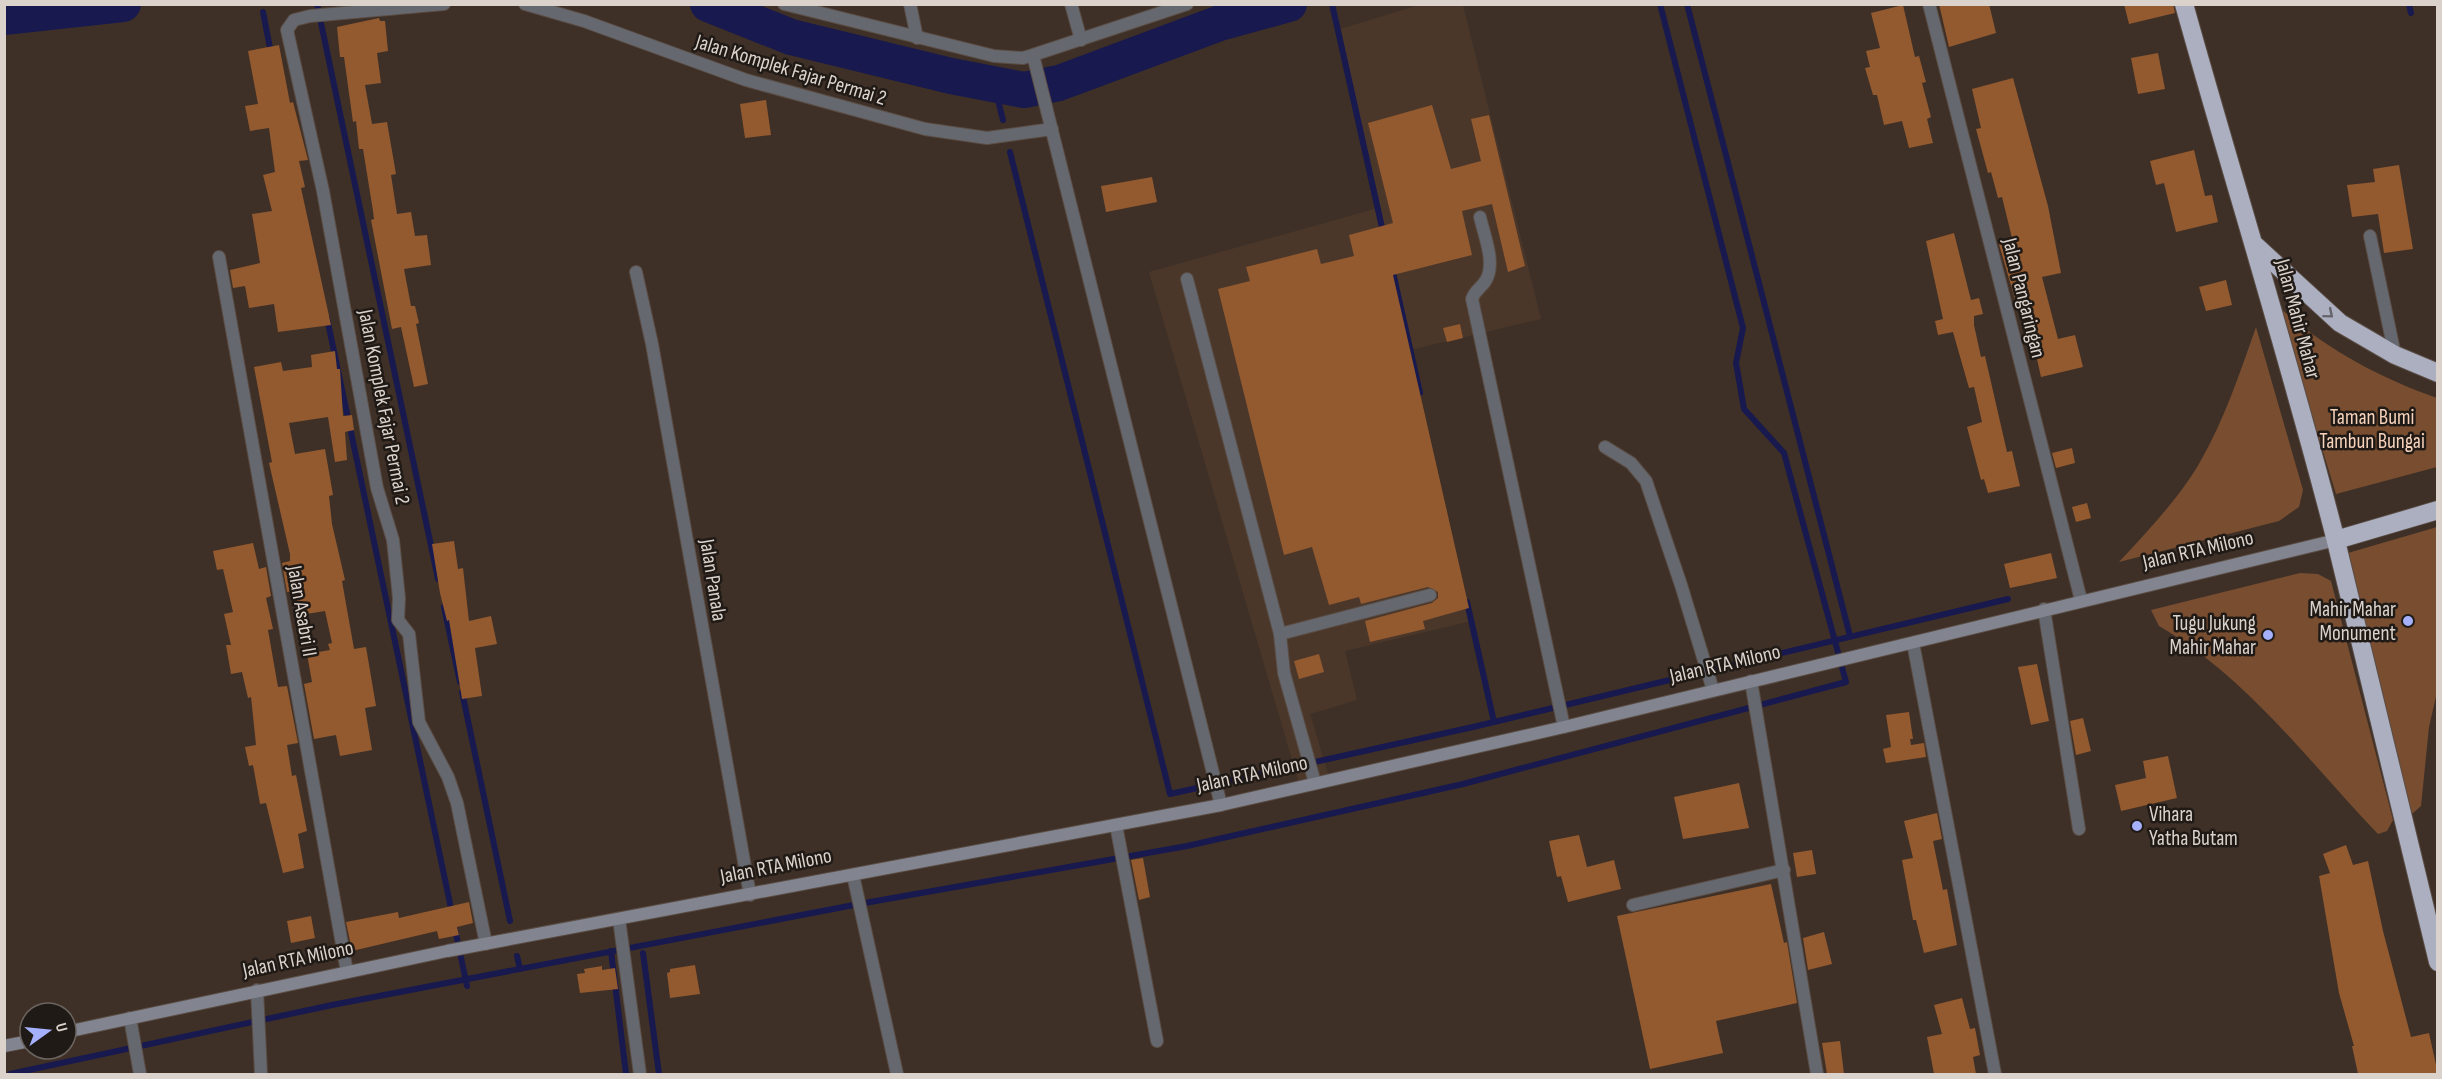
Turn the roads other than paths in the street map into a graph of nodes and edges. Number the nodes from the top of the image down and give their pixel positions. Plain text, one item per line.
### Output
1 (444, 4) edge
2 (525, 4) edge
3 (784, 4) edge
4 (910, 4) edge
5 (1071, 4) edge
6 (1187, 4) edge
7 (1929, 4) edge
8 (2184, 4) edge
9 (917, 38) junction
10 (1081, 40) junction
11 (1034, 55) junction
12 (1052, 129) junction
13 (1480, 217) dead end
14 (2370, 236) dead end
15 (2256, 246) junction
16 (219, 257) dead end
17 (636, 272) dead end
18 (1187, 279) dead end
19 (2395, 355) junction
20 (2438, 373) edge
21 (1605, 447) dead end
22 (2438, 510) edge
23 (2336, 540) junction
24 (1430, 595) dead end
25 (2081, 600) junction
26 (2044, 609) junction
27 (1280, 634) junction
28 (1913, 643) junction
29 (1751, 681) junction
30 (1713, 690) junction
31 (1564, 727) junction
32 (1315, 783) junction
33 (1221, 805) junction
34 (1116, 825) junction
35 (2079, 829) dead end
36 (1784, 870) junction
37 (853, 874) junction
38 (750, 895) junction
39 (1634, 904) dead end
40 (618, 919) junction
41 (486, 944) junction
42 (2438, 962) edge
43 (347, 972) junction
44 (257, 990) junction
45 (130, 1018) junction
46 (78, 1029) edge
47 (1157, 1041) dead end
48 (140, 1074) edge
49 (261, 1074) edge
50 (640, 1074) edge
51 (897, 1074) edge
52 (1817, 1074) edge
53 (1995, 1074) edge

1 - 41 street, Jalan Komplek Fajar Permai 2
2 - 12 street, Jalan Komplek Fajar Permai 2
3 - 9 street
4 - 9 street
5 - 10 street
6 - 10 street
7 - 25 street, Jalan Pangaringan
8 - 15 highway, Jalan Mahir Mahar
9 - 11 street
10 - 11 street
11 - 12 street
12 - 33 street
13 - 31 street
14 - 19 street
15 -> 19 highway
15 - 23 highway, Jalan Mahir Mahar
16 - 43 street, Jalan Asabri II
17 - 38 street, Jalan Panala
18 - 27 street
19 - 20 highway
21 - 30 street
22 - 23 highway, Jalan RTA Milono
23 - 25 street, Jalan RTA Milono
23 - 42 highway, Jalan Mahir Mahar
24 - 27 street
25 - 26 street, Jalan RTA Milono
26 - 28 street, Jalan RTA Milono
26 - 35 street
27 - 32 street
28 - 29 street, Jalan RTA Milono
28 - 53 street
29 - 30 street, Jalan RTA Milono
29 - 36 street
30 - 31 street, Jalan RTA Milono
31 - 32 street, Jalan RTA Milono
32 - 33 street, Jalan RTA Milono
33 - 34 street, Jalan RTA Milono
34 - 37 street, Jalan RTA Milono
34 - 47 street
36 - 39 street
36 - 52 street
37 - 38 street, Jalan RTA Milono
37 - 51 street
38 - 40 street, Jalan RTA Milono
40 - 41 street, Jalan RTA Milono
40 - 50 street
41 - 43 street, Jalan RTA Milono
43 - 44 street, Jalan RTA Milono
44 - 45 street, Jalan RTA Milono
44 - 49 street
45 - 46 street, Jalan RTA Milono
45 - 48 street

